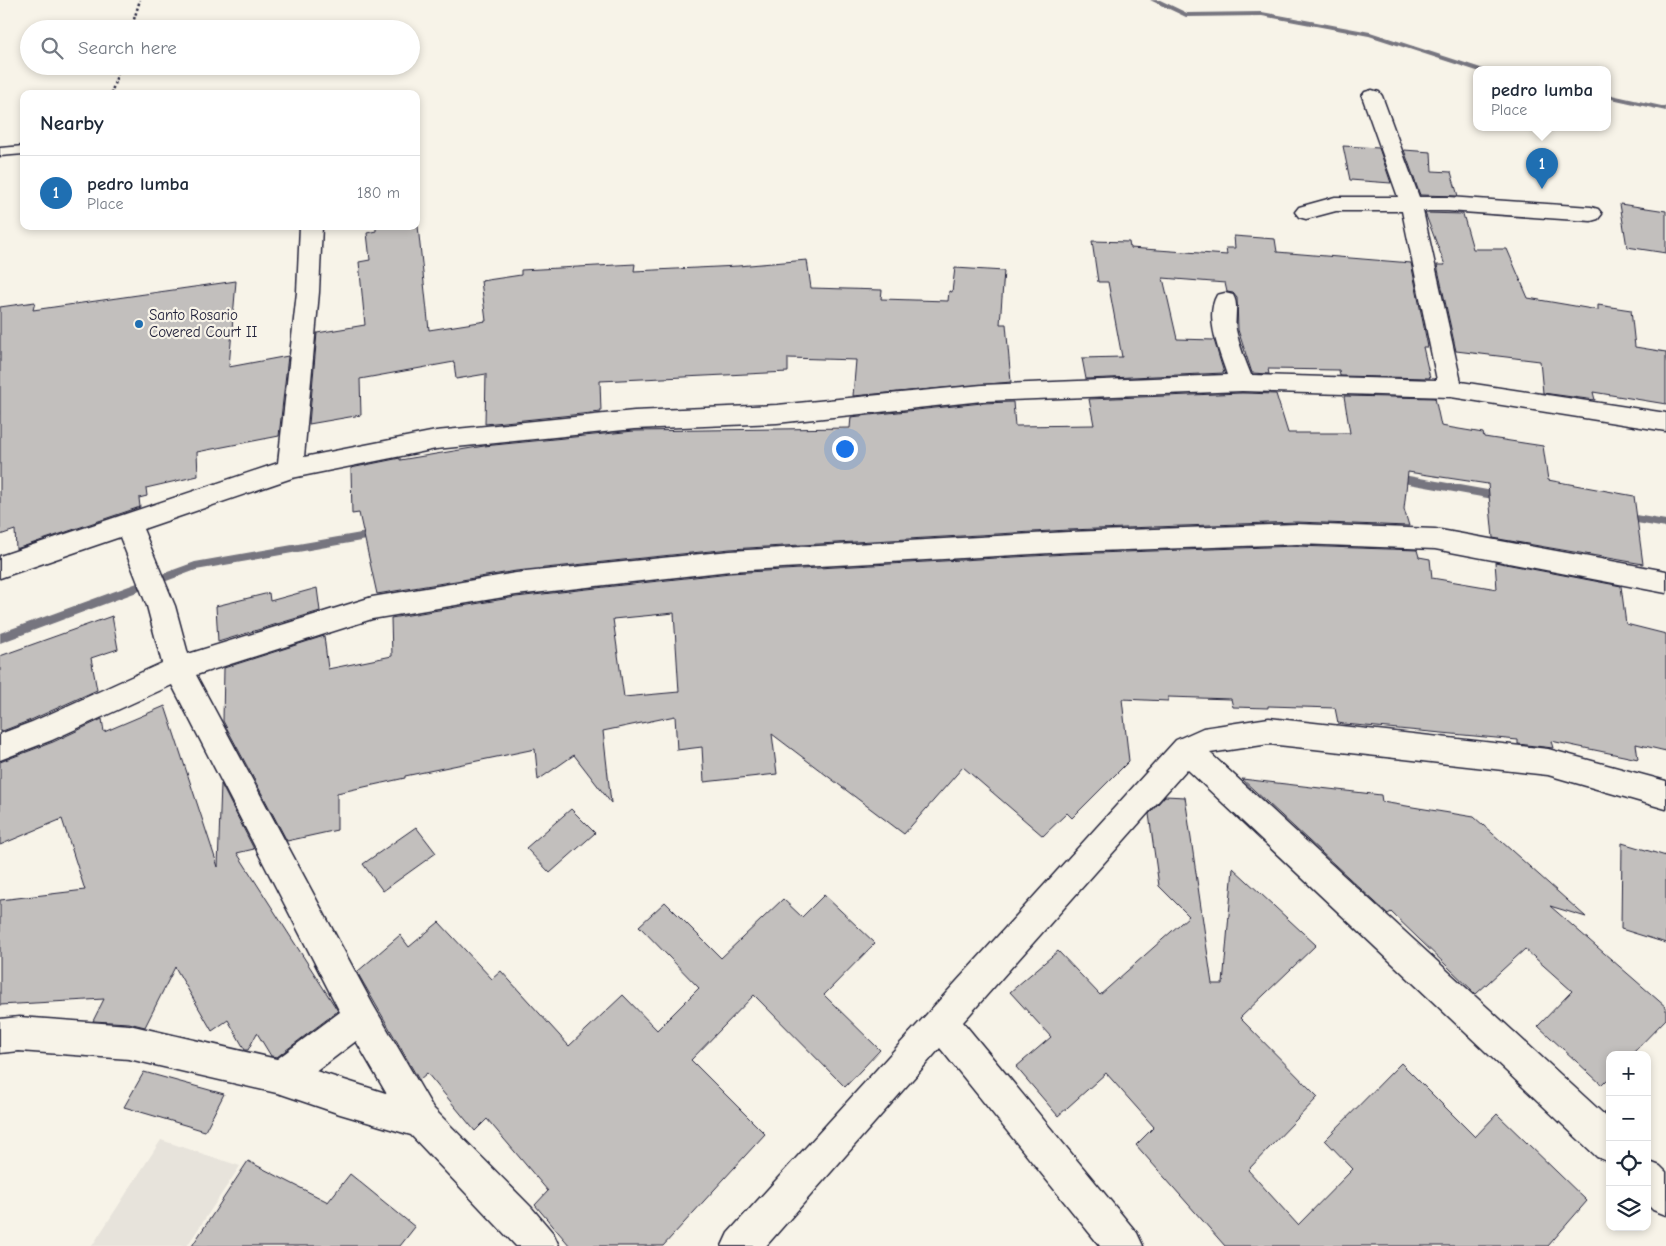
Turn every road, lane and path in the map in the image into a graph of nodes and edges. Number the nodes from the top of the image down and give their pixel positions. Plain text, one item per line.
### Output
1 (140, 0) edge
2 (134, 20) edge
3 (117, 75) edge
4 (112, 90) edge
5 (1372, 96) dead end
6 (20, 150) edge
7 (0, 152) edge
8 (1411, 205) junction
9 (1306, 212) dead end
10 (1591, 214) dead end
11 (311, 230) edge
12 (1225, 300) dead end
13 (1242, 383) junction
14 (1451, 389) junction
15 (1666, 422) edge
16 (290, 469) junction
17 (133, 534) junction
18 (0, 567) edge
19 (1666, 582) edge
20 (178, 669) junction
21 (0, 747) edge
22 (1186, 750) junction
23 (1666, 796) edge
24 (361, 1017) junction
25 (940, 1022) junction
26 (0, 1036) edge
27 (281, 1077) junction
28 (421, 1120) junction
29 (1607, 1141) edge
30 (1651, 1183) edge
31 (1666, 1197) edge
32 (540, 1246) edge
33 (742, 1246) edge
34 (1124, 1246) edge

1 - 2 path
3 - 4 path
5 - 8 street
6 - 7 lane
8 - 9 street
8 - 10 street
8 - 14 street
11 - 16 street
12 - 13 street
13 - 14 street
13 - 16 street
14 - 15 street
16 - 17 street
17 - 18 street
17 - 20 street
19 - 20 street
20 - 21 street
20 - 24 street
22 - 23 street
22 - 25 street
22 - 29 street
24 - 27 street
24 - 28 street
25 - 33 street
25 - 34 street
26 - 27 street
27 - 28 street
28 - 32 street
30 - 31 street

